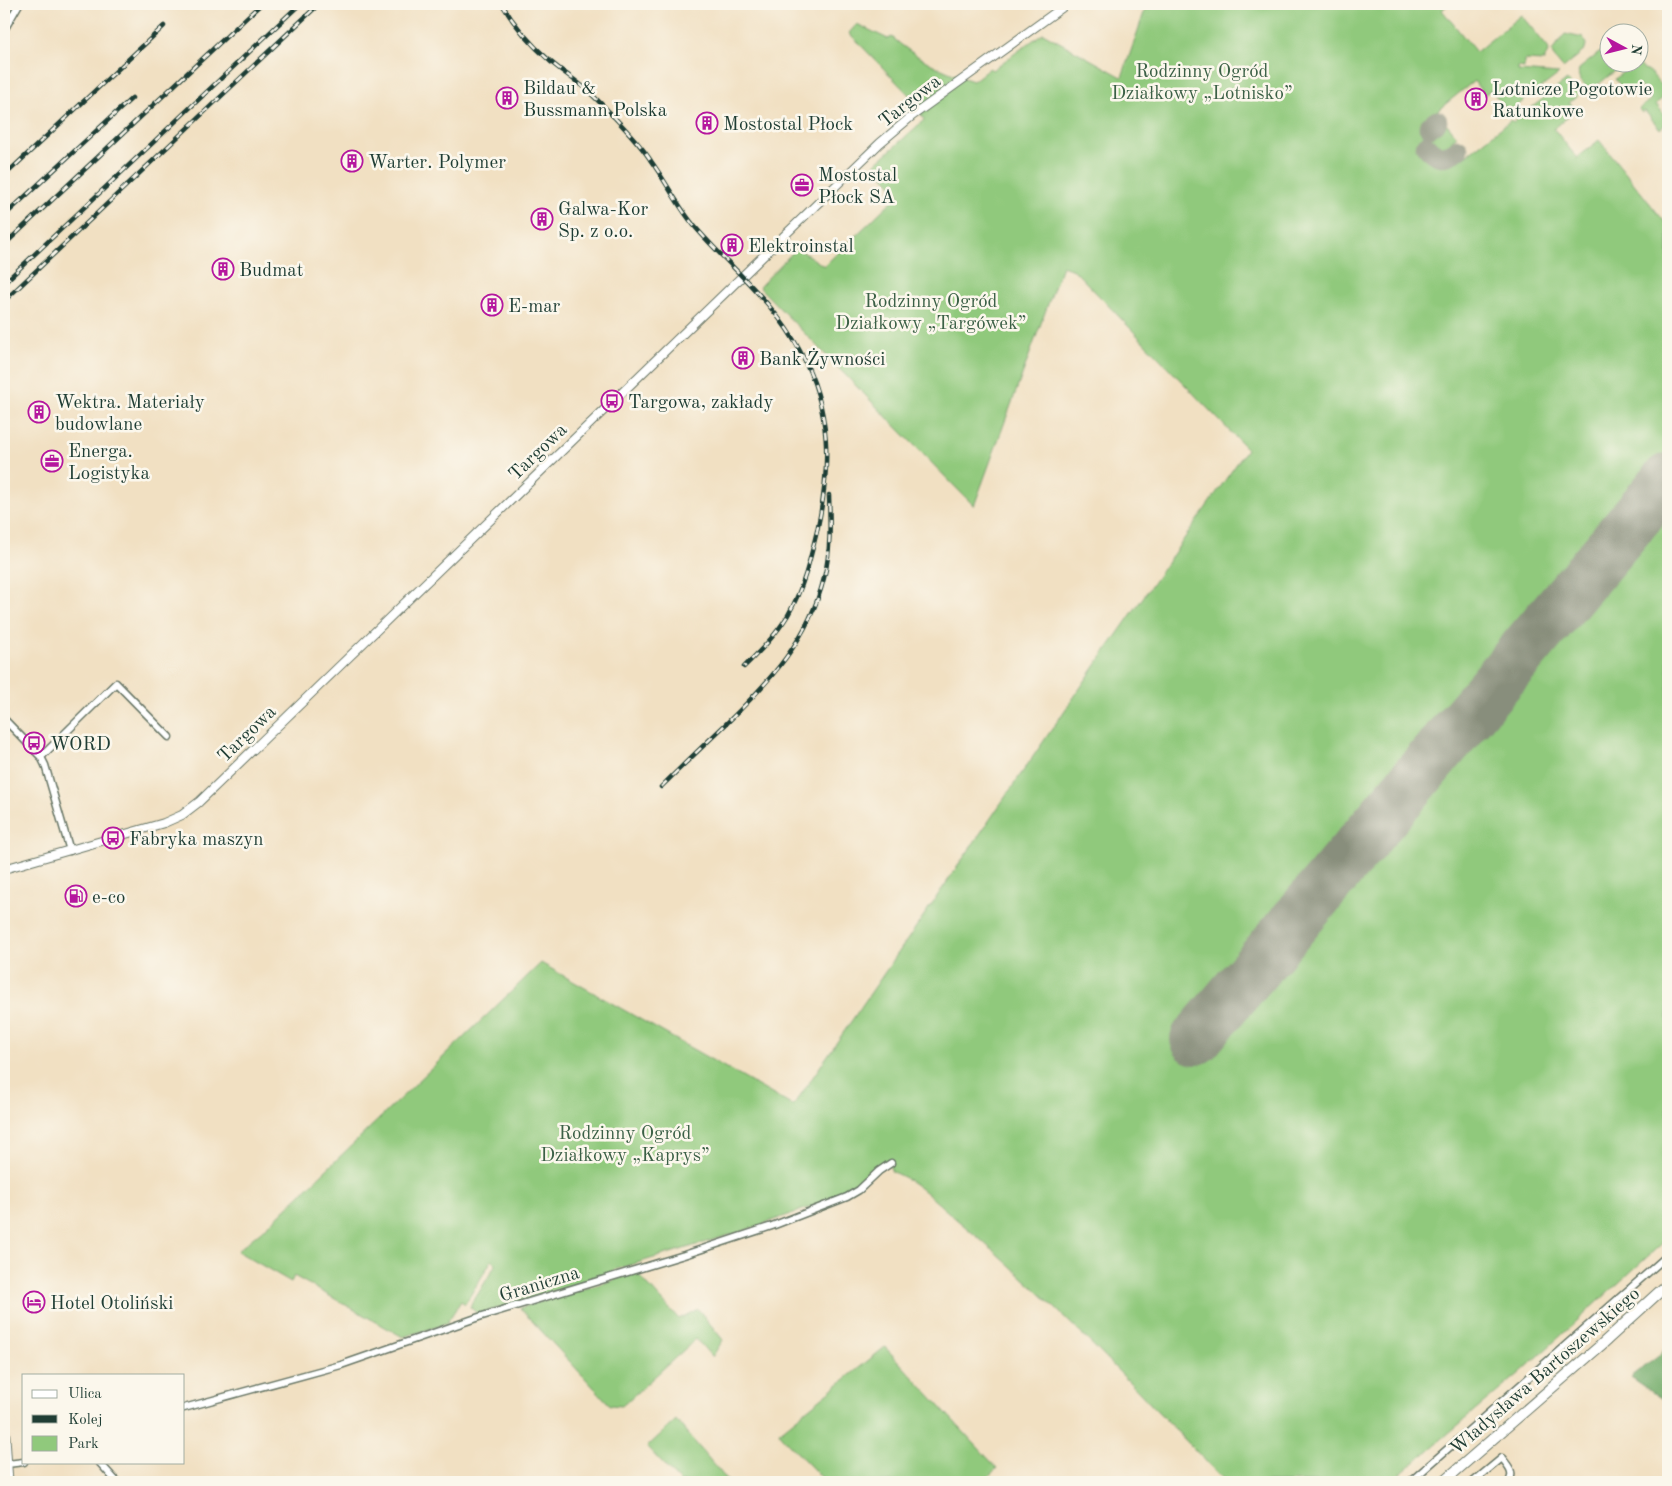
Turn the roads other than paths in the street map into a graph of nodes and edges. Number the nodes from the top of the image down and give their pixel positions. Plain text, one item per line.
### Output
1 (19, 4) edge
2 (1068, 4) edge
3 (4, 30) edge
4 (4, 719) edge
5 (169, 737) dead end
6 (40, 757) junction
7 (70, 851) junction
8 (4, 869) edge
9 (891, 1163) dead end
10 (1668, 1255) edge
11 (1668, 1284) edge
12 (185, 1408) edge
13 (4, 1423) edge
14 (6, 1460) edge
15 (22, 1462) edge
16 (101, 1464) edge
17 (8, 1482) edge
18 (117, 1482) edge
19 (1410, 1482) edge
20 (1443, 1482) edge
21 (1473, 1482) edge
22 (1509, 1482) edge

1 - 3 street
2 - 7 street, Targowa
4 - 6 street
5 - 6 street
6 - 7 street
7 - 8 street, Targowa
9 - 12 street, Graniczna
10 - 19 street
11 - 20 main road, Władysława Bartoszewskiego
13 - 14 main road
14 - 15 street
14 - 17 main road
16 - 18 street
21 - 22 street

